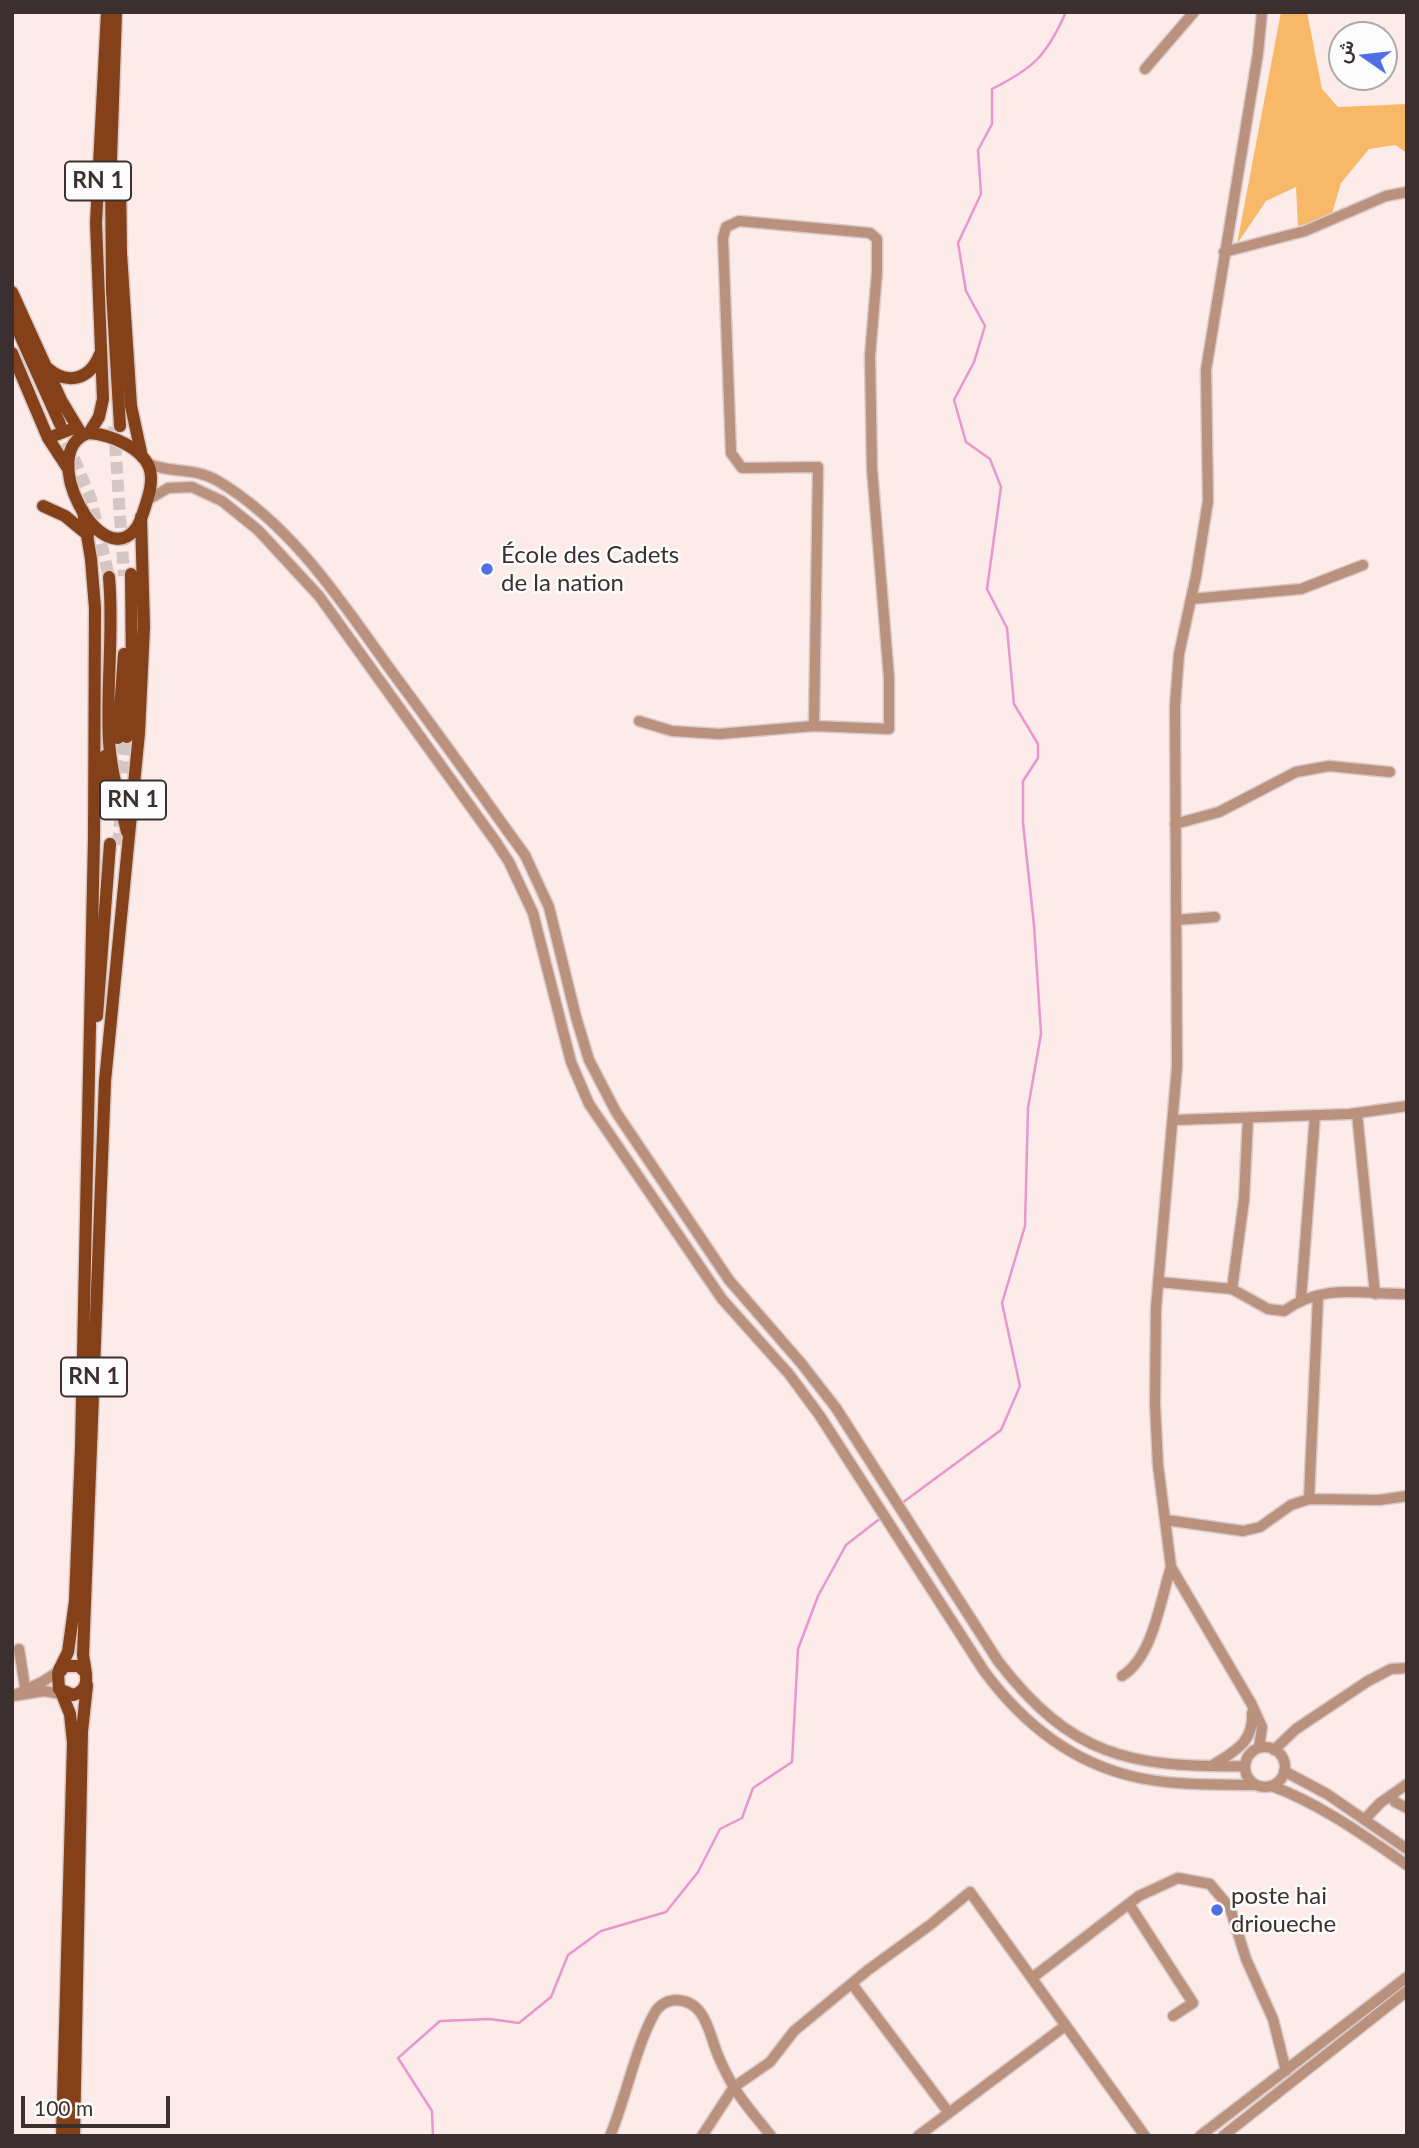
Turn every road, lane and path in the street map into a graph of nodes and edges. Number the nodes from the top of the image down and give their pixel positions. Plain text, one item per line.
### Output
1 (107, 12) edge
2 (116, 12) edge
3 (1195, 12) edge
4 (1262, 12) edge
5 (1145, 69) dead end
6 (114, 124) junction
7 (102, 134) junction
8 (1407, 192) edge
9 (1224, 252) junction
10 (12, 292) edge
11 (12, 317) edge
12 (12, 333) edge
13 (101, 350) junction
14 (12, 353) edge
15 (45, 366) junction
16 (54, 430) junction
17 (82, 432) junction
18 (145, 460) junction
19 (67, 467) junction
20 (146, 501) junction
21 (43, 506) dead end
22 (83, 511) junction
23 (141, 517) junction
24 (88, 535) junction
25 (1363, 565) dead end
26 (128, 575) tunnel mouth
27 (1191, 599) junction
28 (639, 721) dead end
29 (814, 726) junction
30 (123, 738) tunnel mouth
31 (1390, 772) dead end
32 (1175, 824) junction
33 (94, 838) junction
34 (119, 845) junction
35 (1215, 917) dead end
36 (1176, 920) junction
37 (87, 1089) junction
38 (1407, 1106) edge
39 (1357, 1113) junction
40 (1315, 1115) junction
41 (1248, 1118) junction
42 (1174, 1120) junction
43 (1159, 1282) junction
44 (1231, 1289) junction
45 (1375, 1294) junction
46 (1407, 1294) edge
47 (1318, 1297) junction
48 (1301, 1299) junction
49 (1407, 1496) edge
50 (1309, 1499) junction
51 (1166, 1525) junction
52 (1171, 1567) junction
53 (19, 1649) dead end
54 (1407, 1668) edge
55 (59, 1671) junction
56 (1122, 1676) dead end
57 (87, 1678) junction
58 (25, 1691) junction
59 (63, 1692) junction
60 (13, 1696) edge
61 (1251, 1703) junction
62 (1259, 1748) junction
63 (1274, 1750) junction
64 (1211, 1766) junction
65 (1245, 1766) junction
66 (1284, 1770) junction
67 (1407, 1784) edge
68 (1255, 1785) junction
69 (1272, 1786) junction
70 (1391, 1795) junction
71 (1407, 1808) edge
72 (1366, 1819) junction
73 (1407, 1849) edge
74 (1407, 1865) edge
75 (1129, 1904) junction
76 (1407, 1977) edge
77 (1031, 1978) junction
78 (852, 1984) junction
79 (1407, 1990) edge
80 (1173, 2016) dead end
81 (1065, 2025) junction
82 (1286, 2071) junction
83 (734, 2087) junction
84 (949, 2113) junction
85 (1229, 2134) edge
86 (62, 2136) edge
87 (74, 2136) edge
88 (610, 2136) edge
89 (702, 2136) edge
90 (771, 2136) edge
91 (918, 2136) edge
92 (1146, 2136) edge
93 (1199, 2136) edge

1 - 7 main road, RN 1
2 - 6 main road, RN 1
3 - 5 street
4 - 9 street
6 - 7 main road
6 - 18 main road, RN 1
7 - 13 main road, RN 1
8 - 9 street
9 - 27 street
10 - 15 main road
11 - 16 main road
12 - 16 main road
13 - 15 main road
13 - 17 main road, RN 1
14 - 16 main road
15 - 17 main road
16 - 17 main road
16 - 19 main road
17 - 18 main road
17 - 19 main road
18 - 20 main road
18 - 64 street
19 - 22 main road
20 - 23 main road
20 - 68 street
21 - 24 main road
22 - 23 main road
22 - 24 main road
23 - 34 main road, RN 1
24 - 33 main road
25 - 27 street
26 - 30 main road
27 - 32 street
28 - 29 street
29 - 29 street
31 - 32 street
32 - 36 street
33 - 34 main road
33 - 37 main road, RN 1
34 - 37 main road
34 - 57 main road, RN 1
35 - 36 street
36 - 42 street
37 - 55 main road, RN 1
38 - 39 street
39 - 40 street
39 - 45 street
40 - 41 street
40 - 48 street
41 - 42 street
41 - 44 street
42 - 43 street
43 - 44 street
43 - 51 street
44 - 48 street
45 - 46 street
45 - 47 street
47 - 48 street
47 - 50 street
49 - 50 street
50 - 51 street
51 - 52 street
52 - 56 street
52 - 61 street
53 - 58 street
54 - 63 street
55 - 57 main road
55 - 58 street
55 - 59 main road
57 - 59 main road
57 - 87 main road, RN 1
58 - 59 street
58 - 60 street
59 - 86 main road
61 - 62 street
61 - 64 street
62 - 63 street
62 - 65 street
63 - 66 street
64 - 65 street
65 - 68 street
66 - 69 street
66 - 72 street
67 - 70 street
68 - 69 street
69 - 74 street
70 - 71 street
70 - 72 street
72 - 73 street
75 - 77 street
75 - 80 street
75 - 82 street
76 - 82 street
77 - 78 street
77 - 81 street
78 - 83 street
78 - 84 street
79 - 85 street
81 - 84 street
81 - 92 street
82 - 93 street
83 - 88 street
83 - 89 street
83 - 90 street
84 - 91 street

